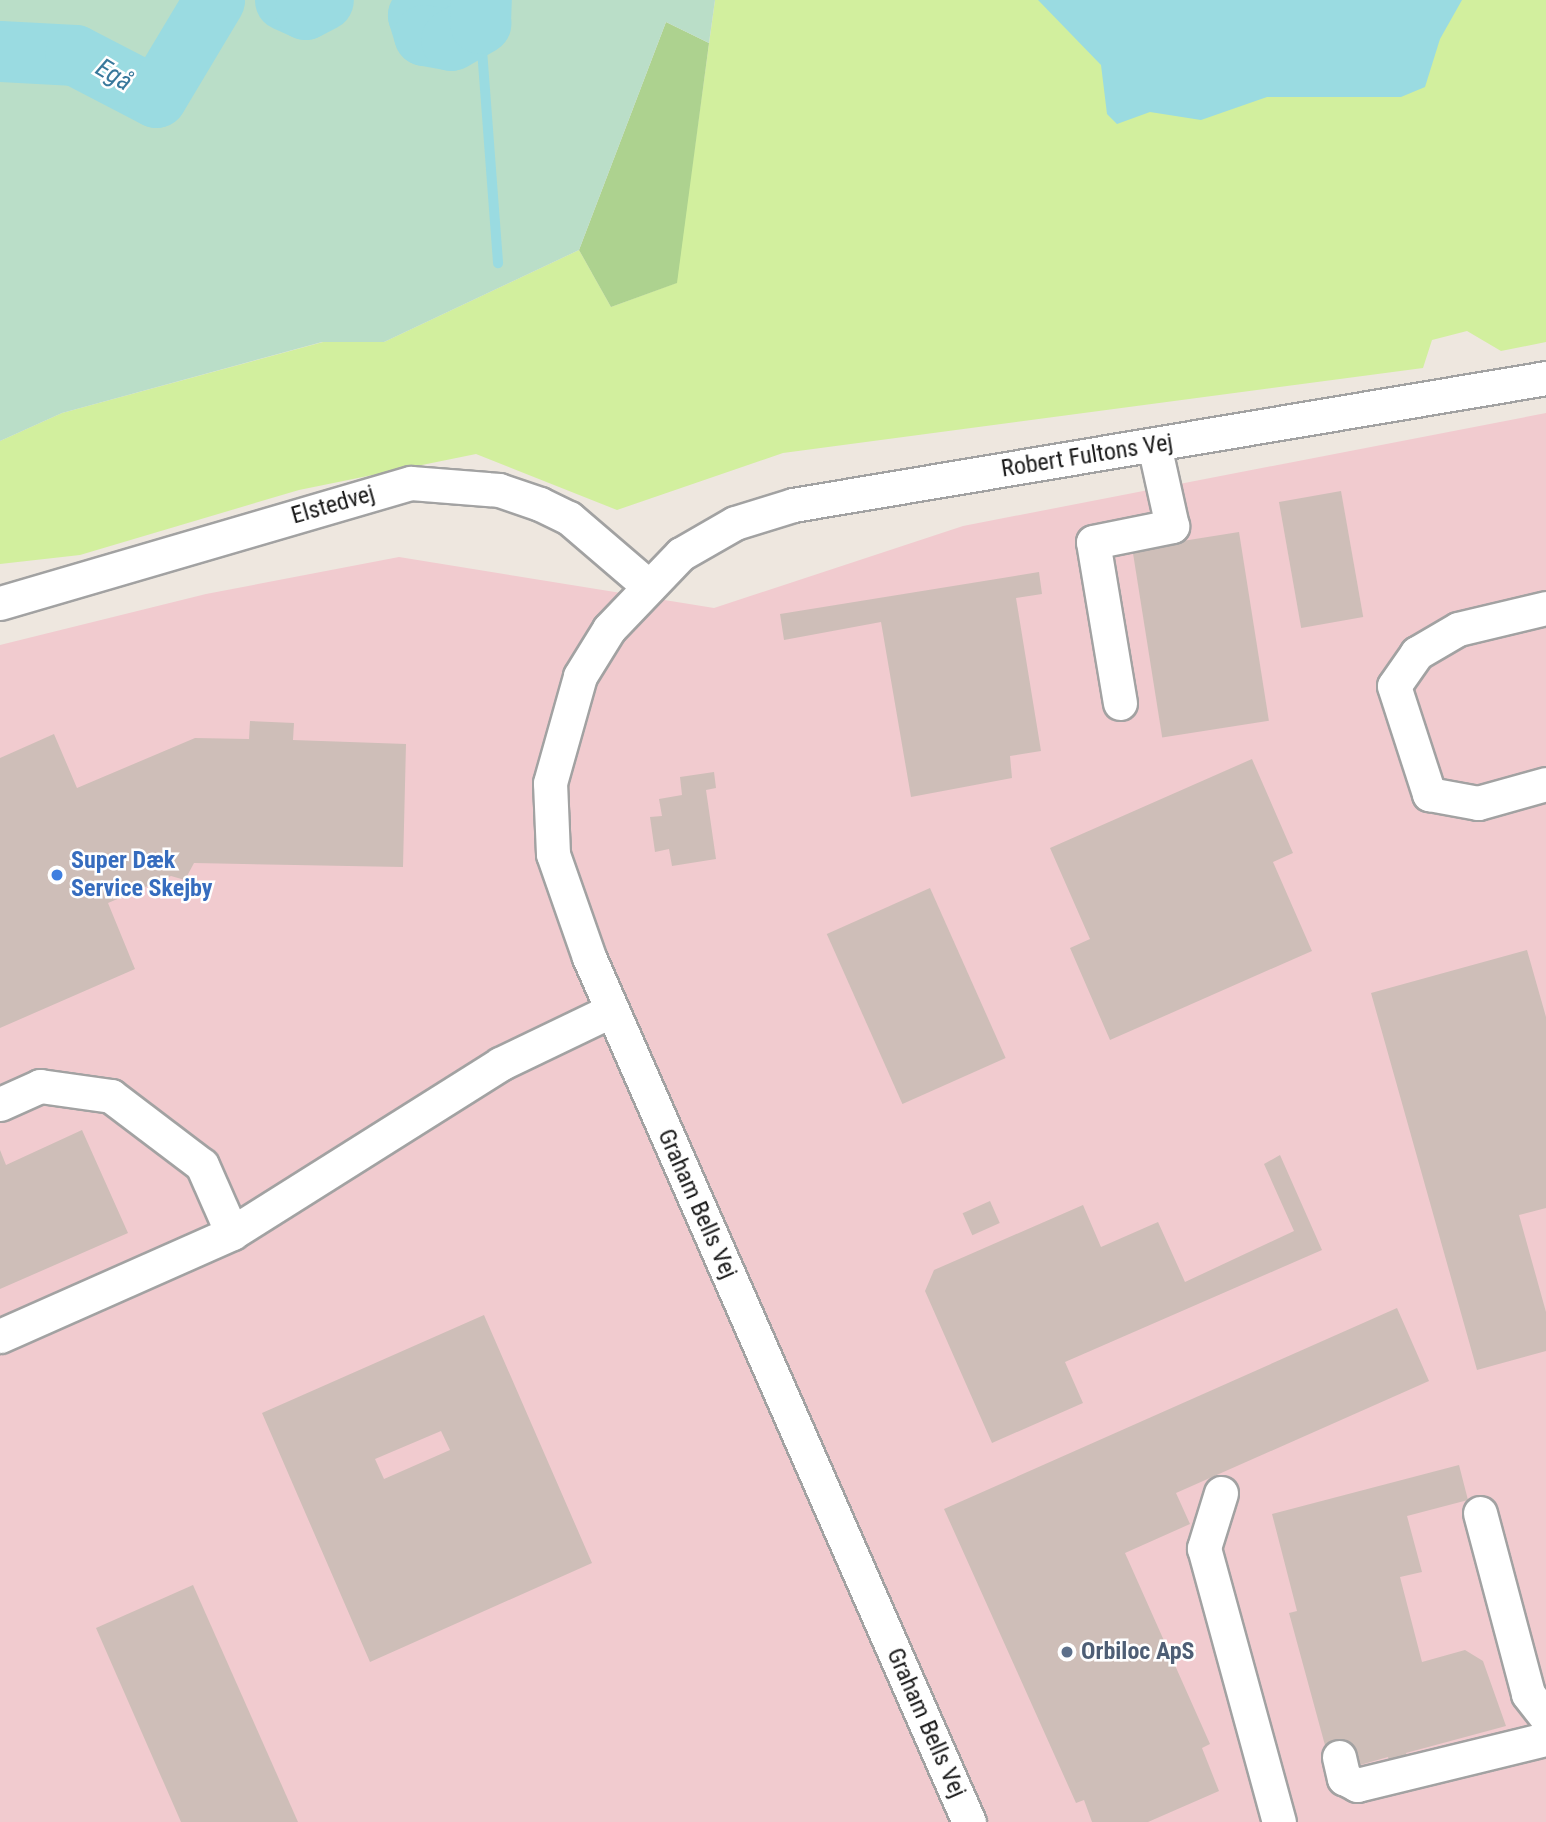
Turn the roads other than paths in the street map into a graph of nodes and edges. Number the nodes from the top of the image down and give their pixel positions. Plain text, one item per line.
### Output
1 (1546, 378) edge
2 (1154, 445) junction
3 (646, 584) junction
4 (0, 603) edge
5 (1546, 608) edge
6 (1120, 703) dead end
7 (1546, 784) edge
8 (612, 1010) junction
9 (0, 1104) edge
10 (232, 1233) junction
11 (0, 1336) edge
12 (1221, 1493) dead end
13 (1479, 1513) dead end
14 (1546, 1717) edge
15 (1546, 1740) edge
16 (1339, 1757) dead end
17 (969, 1822) edge
18 (1279, 1822) edge

1 - 2 street, Robert Fultons Vej
2 - 3 street, Robert Fultons Vej
2 - 6 street
3 - 4 street, Elstedvej
3 - 8 street, Graham Bells Vej
5 - 7 street
8 - 10 street
8 - 17 street, Graham Bells Vej
9 - 10 street
10 - 11 street
12 - 18 street
13 - 14 street
15 - 16 street

